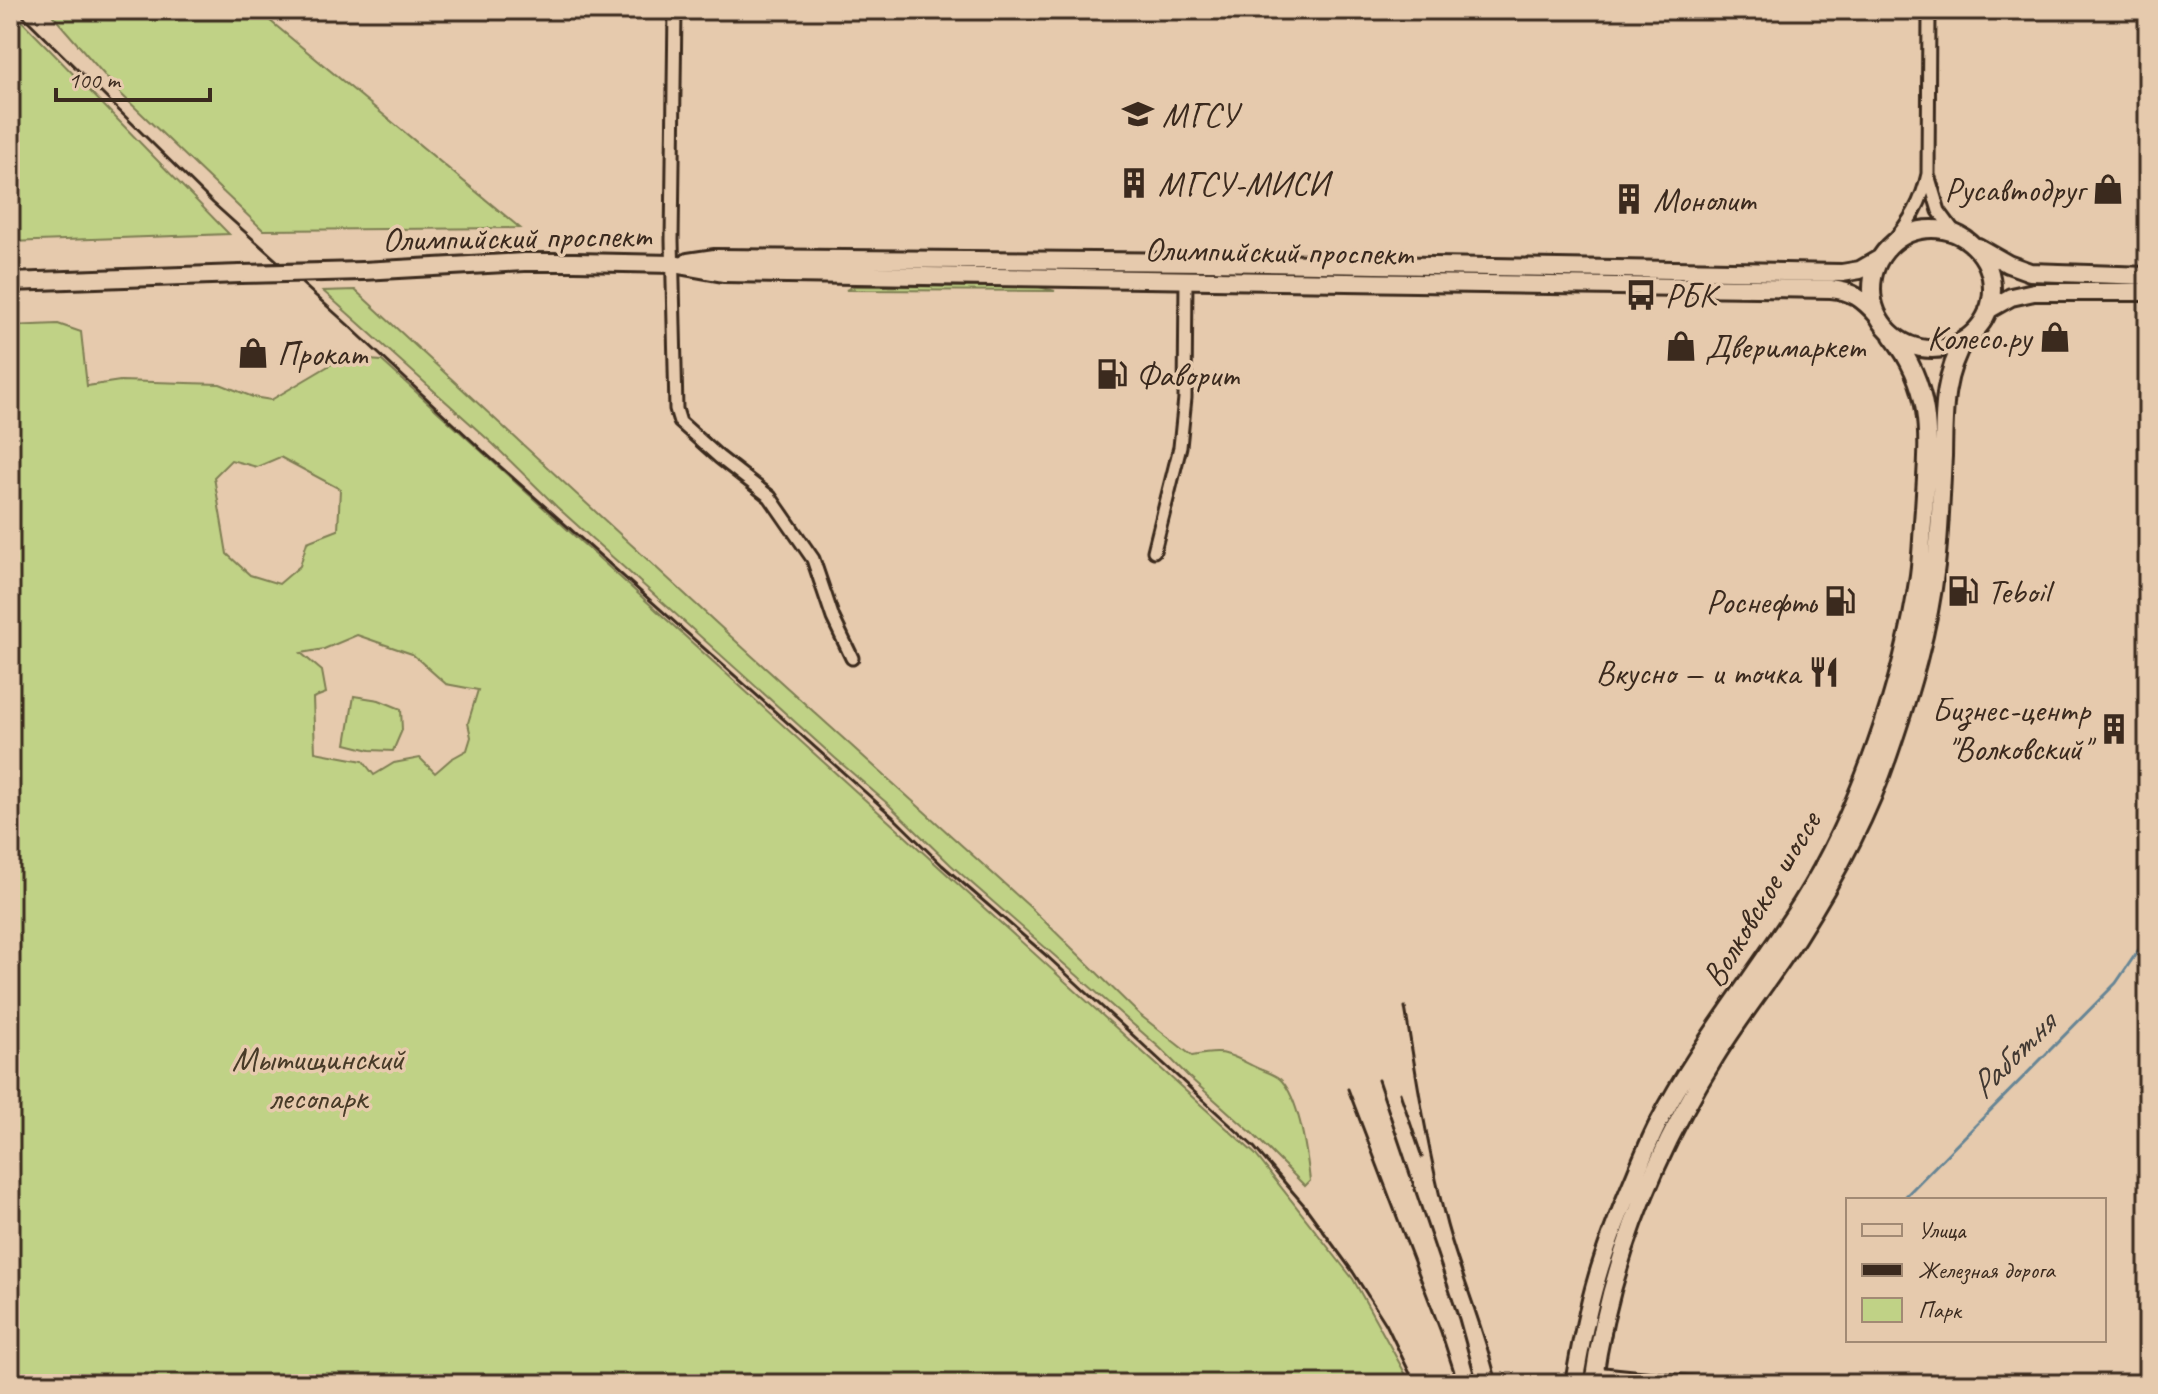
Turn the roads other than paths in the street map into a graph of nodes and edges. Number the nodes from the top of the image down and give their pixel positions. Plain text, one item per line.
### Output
1 (675, 10) edge
2 (1929, 10) edge
3 (1928, 174) junction
4 (1956, 234) junction
5 (1891, 243) junction
6 (1976, 247) junction
7 (1879, 259) junction
8 (673, 264) junction
9 (2148, 276) edge
10 (1186, 279) junction
11 (10, 282) edge
12 (2148, 292) edge
13 (1988, 310) junction
14 (1877, 315) junction
15 (1892, 336) junction
16 (1965, 339) junction
17 (1154, 551) dead end
18 (852, 658) dead end
19 (1593, 1378) edge
20 (1574, 1384) edge
21 (1702, 1384) edge

1 - 8 street
2 - 3 street
3 - 4 street
3 - 5 street
4 - 5 main road
4 - 6 main road
5 - 7 main road
6 - 9 main road
6 - 13 main road
7 - 8 main road, Олимпийский проспект
7 - 14 main road
8 - 10 main road, Олимпийский проспект
8 - 11 main road, Олимпийский проспект, bridge
8 - 18 street
10 - 14 main road, Олимпийский проспект
10 - 17 street
12 - 13 main road
13 - 16 main road
14 - 15 main road
15 - 16 main road
15 - 20 main road, Волковское шоссе
16 - 19 main road, Волковское шоссе
19 - 21 street

